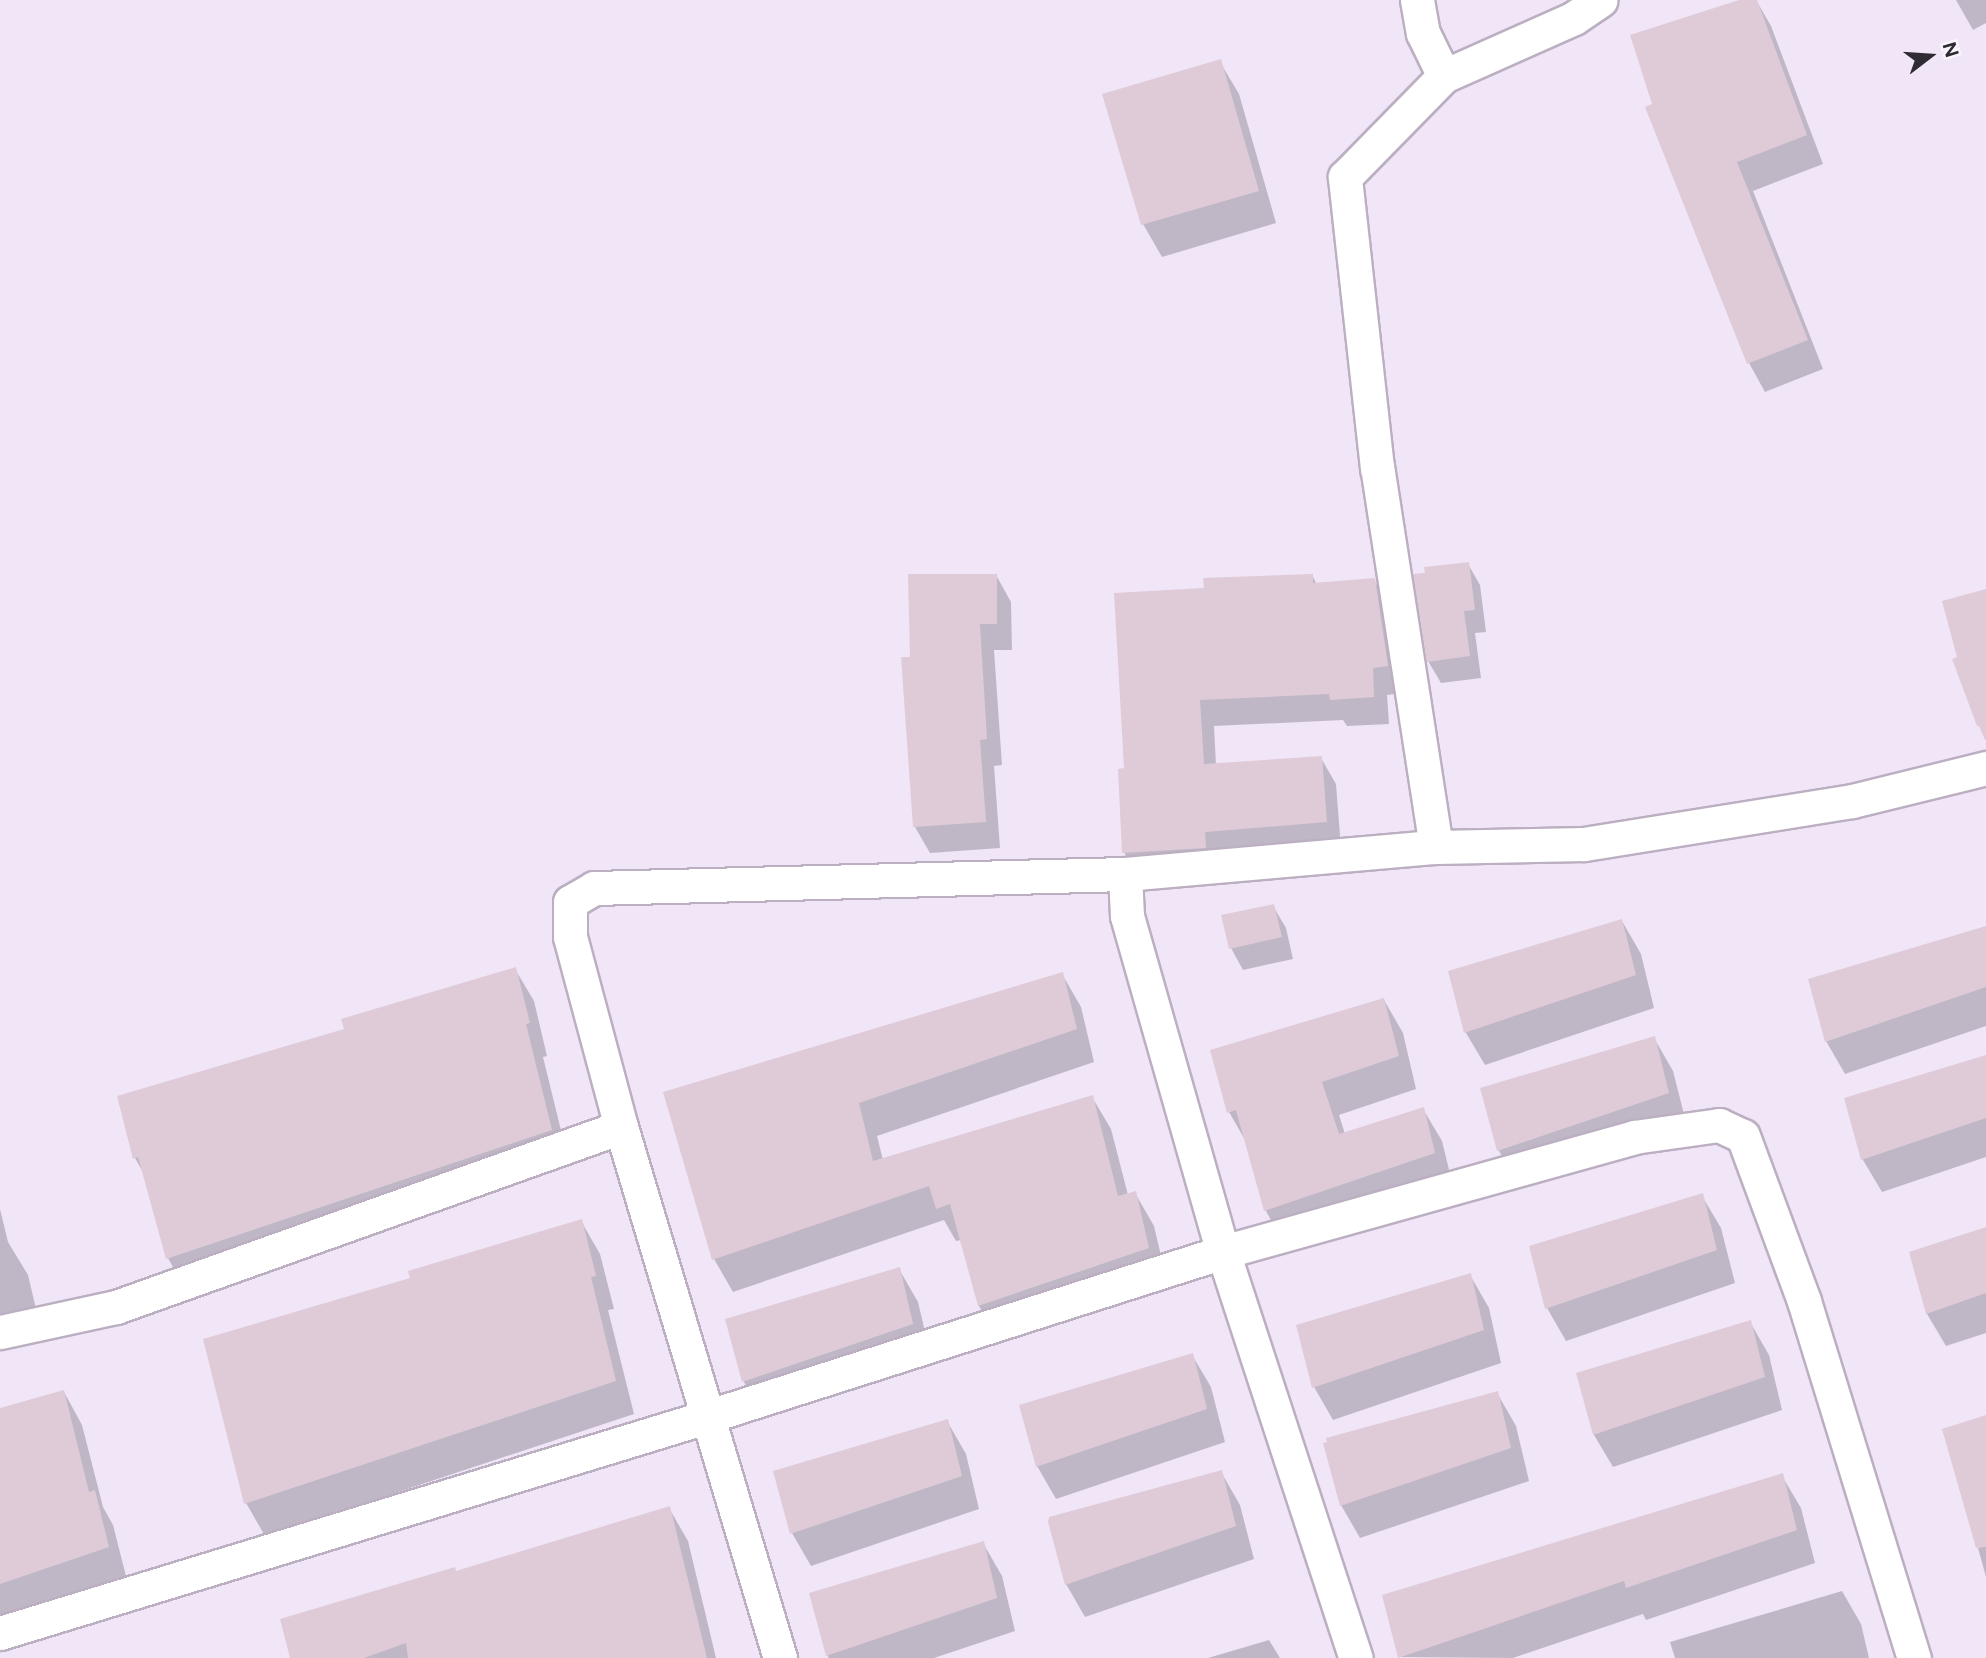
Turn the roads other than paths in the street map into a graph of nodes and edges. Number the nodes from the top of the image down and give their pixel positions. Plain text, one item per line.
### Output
1 (1417, 0) edge
2 (1601, 0) edge
3 (1444, 76) junction
4 (1986, 768) edge
5 (1436, 847) junction
6 (1125, 874) junction
7 (621, 1127) junction
8 (1223, 1252) junction
9 (0, 1332) edge
10 (706, 1417) junction
11 (0, 1633) edge
12 (780, 1658) edge
13 (1356, 1658) edge
14 (1914, 1658) edge

1 - 3 street
2 - 3 street
3 - 5 street
4 - 5 street
5 - 6 street
6 - 7 street
6 - 8 street
7 - 9 street
7 - 10 street
8 - 10 street
8 - 13 street
8 - 14 street
10 - 11 street
10 - 12 street

